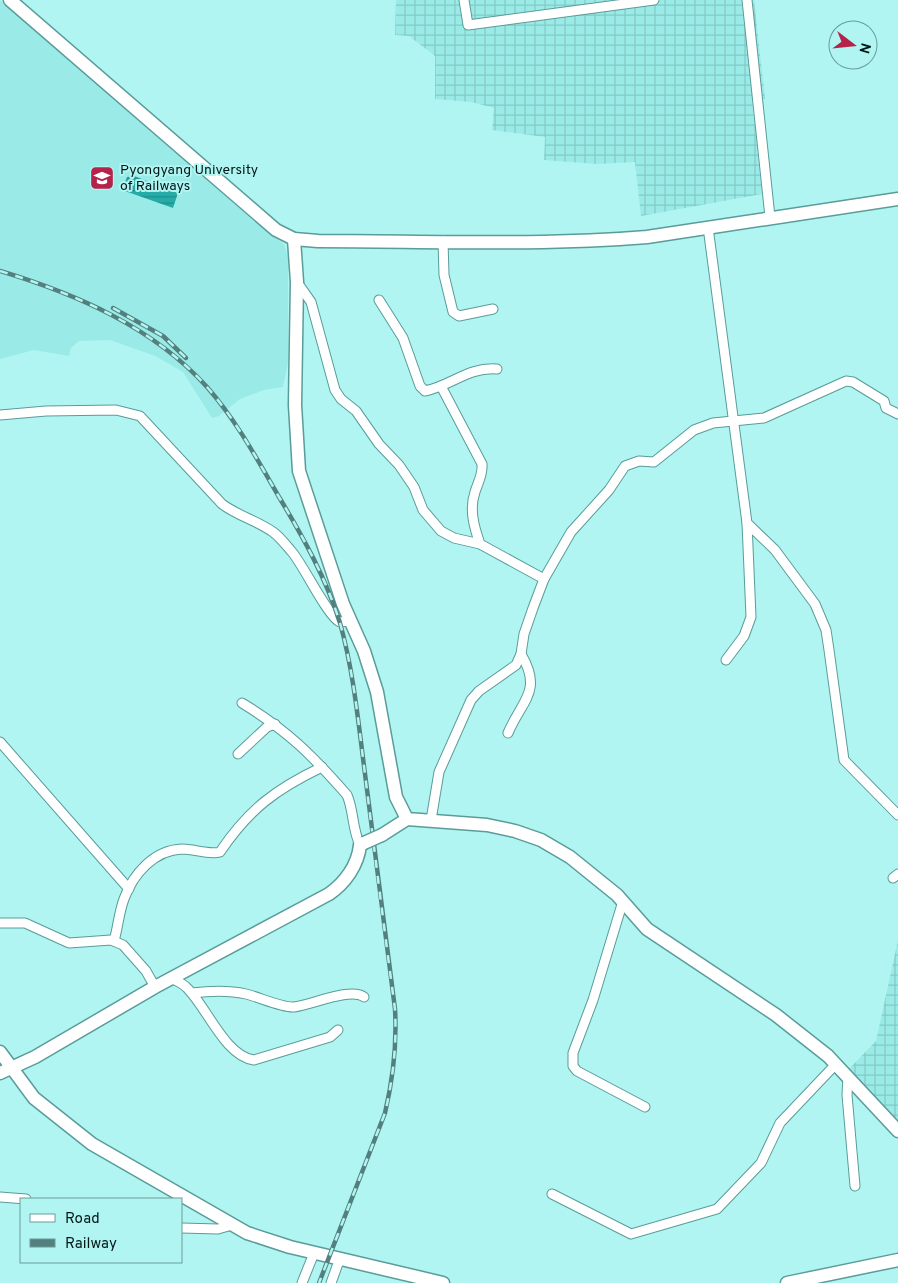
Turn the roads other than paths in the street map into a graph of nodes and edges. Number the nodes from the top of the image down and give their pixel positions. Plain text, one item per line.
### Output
1 (10, 0) edge
2 (464, 0) edge
3 (654, 0) edge
4 (747, 0) edge
5 (898, 199) edge
6 (770, 217) junction
7 (708, 227) junction
8 (294, 239) junction
9 (443, 241) junction
10 (297, 282) junction
11 (379, 300) dead end
12 (493, 309) dead end
13 (498, 369) dead end
14 (442, 388) junction
15 (898, 414) edge
16 (0, 415) edge
17 (732, 421) junction
18 (747, 523) junction
19 (480, 544) junction
20 (544, 579) junction
21 (350, 621) junction
22 (521, 654) junction
23 (726, 660) dead end
24 (242, 703) dead end
25 (275, 724) junction
26 (508, 733) dead end
27 (0, 742) edge
28 (238, 754) dead end
29 (322, 767) junction
30 (898, 815) edge
31 (407, 819) junction
32 (431, 820) junction
33 (362, 844) junction
34 (129, 889) junction
35 (623, 901) junction
36 (0, 923) edge
37 (114, 941) junction
38 (171, 978) junction
39 (155, 987) junction
40 (192, 993) junction
41 (364, 997) dead end
42 (338, 1030) dead end
43 (0, 1052) edge
44 (836, 1064) junction
45 (5, 1070) edge
46 (848, 1076) junction
47 (645, 1106) dead end
48 (898, 1131) edge
49 (855, 1186) dead end
50 (552, 1194) dead end
51 (0, 1197) edge
52 (20, 1199) edge
53 (232, 1225) junction
54 (182, 1228) edge
55 (314, 1252) junction
56 (340, 1258) junction
57 (898, 1260) edge
58 (302, 1283) edge
59 (331, 1283) edge
60 (443, 1283) edge
61 (788, 1283) edge

1 - 8 street
2 - 3 street
4 - 6 street
5 - 6 street
6 - 7 street
7 - 9 street
7 - 17 street
8 - 9 street
8 - 10 street
9 - 12 street
10 - 19 street
10 - 21 street
11 - 14 street
13 - 14 street
14 - 19 street
15 - 17 street
16 - 21 street
17 - 18 street
17 - 20 street
18 - 23 street
18 - 30 street
19 - 20 street
20 - 22 street
21 - 31 street
22 - 26 street
22 - 32 street
24 - 25 street
25 - 28 street
25 - 29 street
27 - 34 street
29 - 33 street
29 - 34 street
31 - 32 street
31 - 33 street, bridge
32 - 35 street
33 - 38 street
34 - 37 street
35 - 44 street
35 - 47 street
36 - 37 street
37 - 39 street
38 - 39 street
38 - 40 street
39 - 45 street
40 - 41 street
40 - 42 street
43 - 45 street
44 - 46 street
44 - 50 street
45 - 53 street
46 - 48 street
46 - 49 street
51 - 52 street
53 - 54 street
53 - 55 street
55 - 56 street
55 - 58 street
56 - 59 street
56 - 60 street
57 - 61 street

